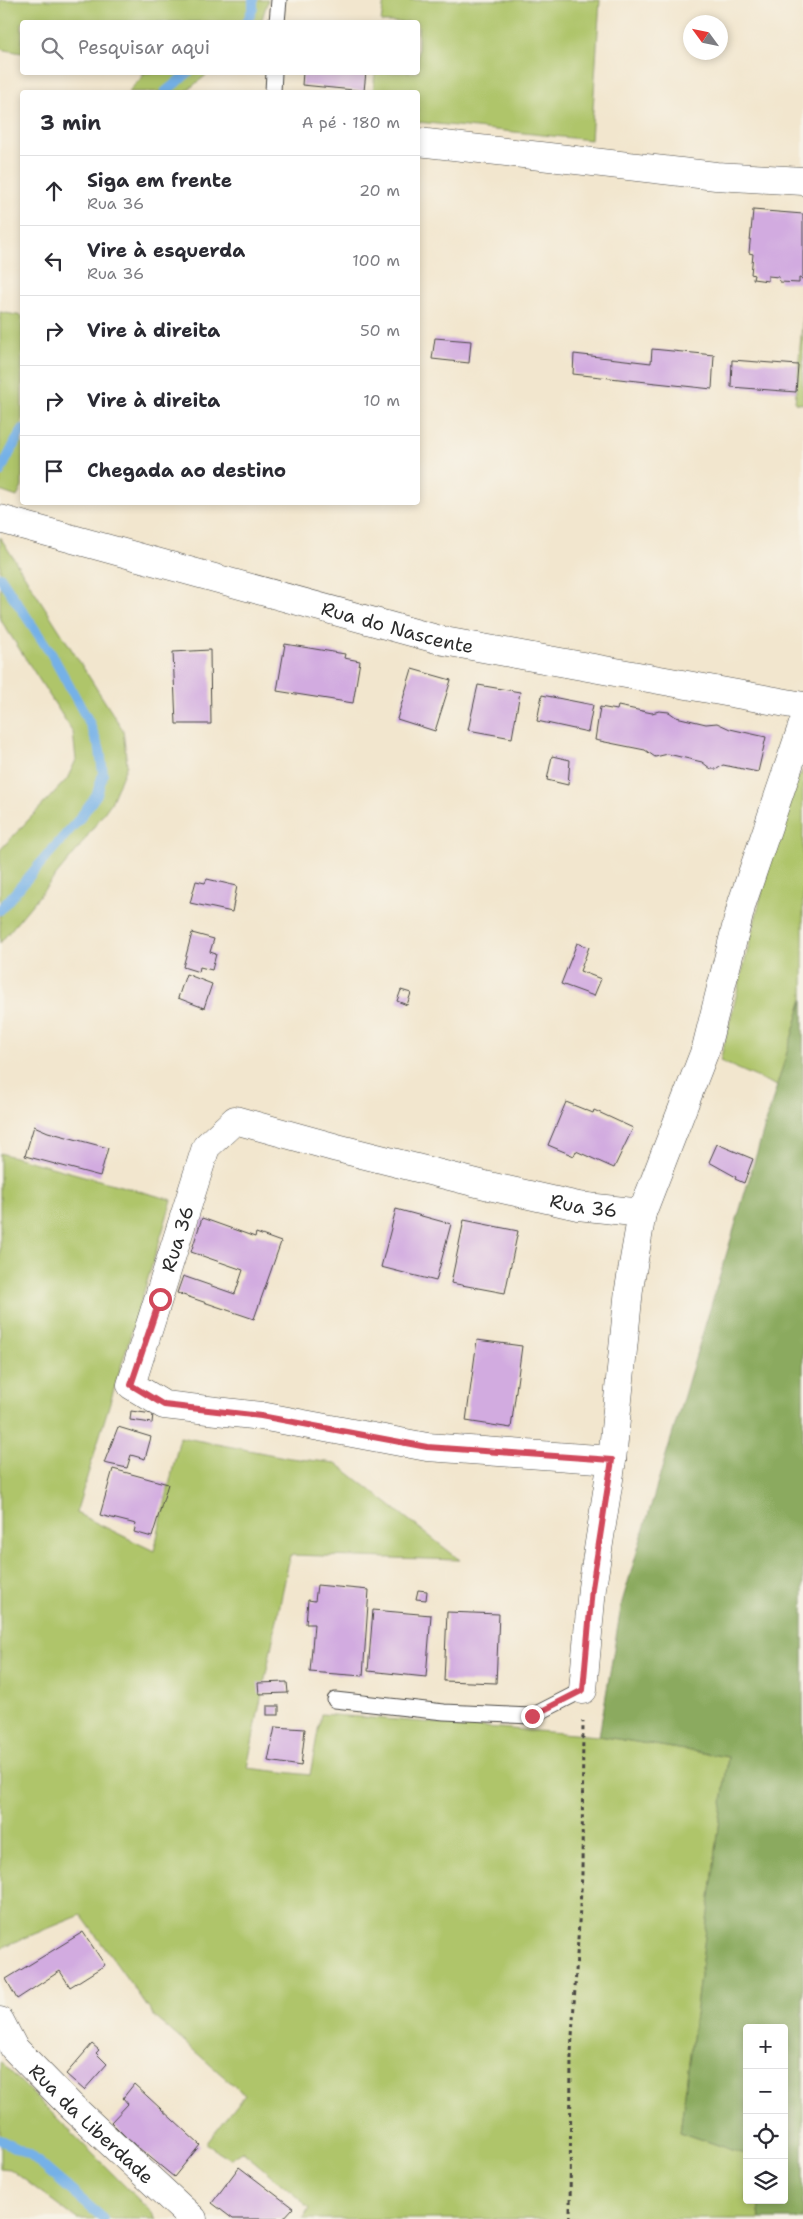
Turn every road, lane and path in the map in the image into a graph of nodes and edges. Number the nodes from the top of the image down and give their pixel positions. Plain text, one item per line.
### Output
1 (279, 0) edge
2 (277, 20) edge
3 (274, 75) edge
4 (273, 90) edge
5 (420, 142) edge
6 (803, 181) edge
7 (7, 521) edge
8 (803, 706) edge
9 (803, 724) edge
10 (642, 1213) junction
11 (612, 1460) junction
12 (583, 1690) junction
13 (335, 1700) dead end
14 (0, 2021) edge
15 (193, 2219) edge
16 (570, 2219) edge

1 - 2 lane
3 - 4 lane
5 - 6 street
7 - 8 street, Rua do Nascente
9 - 10 street
10 - 11 street
10 - 11 street, Rua 36
11 - 12 street
12 - 13 lane
12 - 16 path
14 - 15 street, Rua da Liberdade

